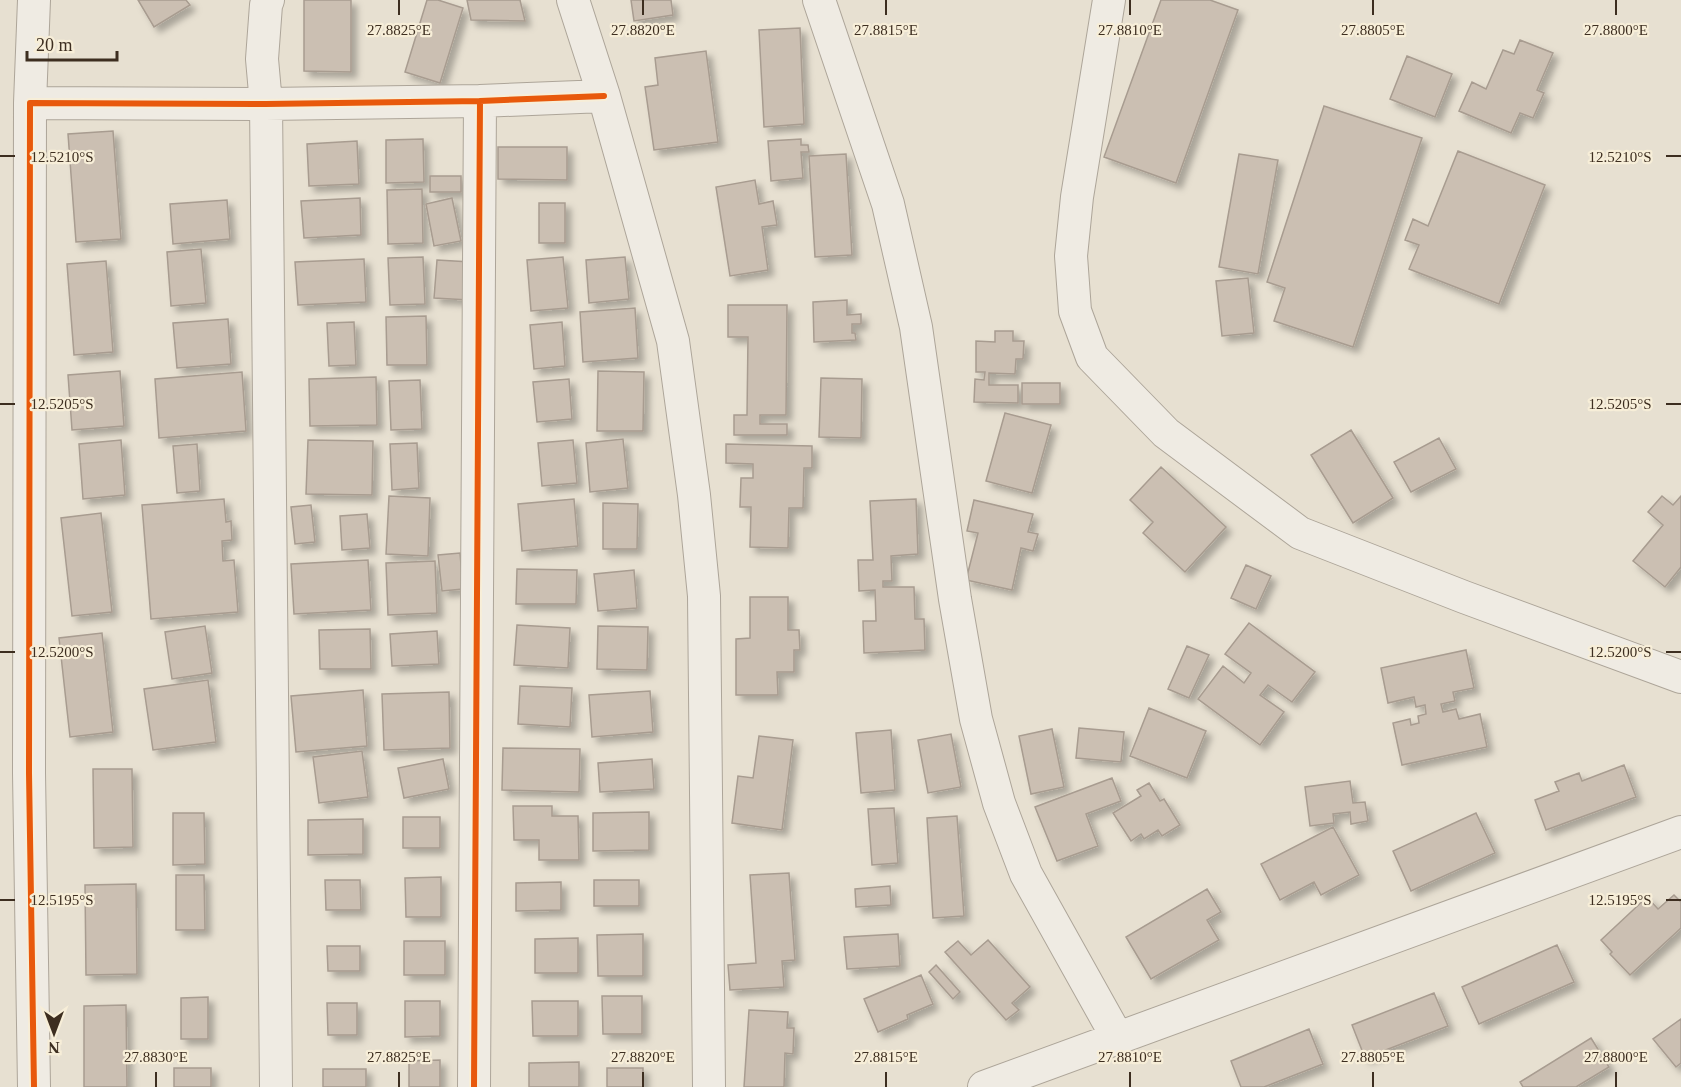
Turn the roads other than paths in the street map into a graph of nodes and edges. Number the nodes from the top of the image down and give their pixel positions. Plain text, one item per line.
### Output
1 (34, 0) edge
2 (268, 0) edge
3 (573, 0) edge
4 (819, 0) edge
5 (1109, 0) edge
6 (604, 96) junction
7 (480, 102) junction
8 (30, 103) junction
9 (266, 104) junction
10 (1681, 677) edge
11 (1681, 832) edge
12 (1117, 1037) junction
13 (34, 1087) edge
14 (276, 1087) edge
15 (474, 1087) edge
16 (709, 1087) edge
17 (984, 1087) edge

1 - 8 street
2 - 9 street
3 - 6 street
4 - 12 street
5 - 10 street
6 - 7 street
6 - 16 street
7 - 9 street
7 - 15 street
8 - 9 street
8 - 13 street
9 - 14 street
11 - 12 street
12 - 17 street

